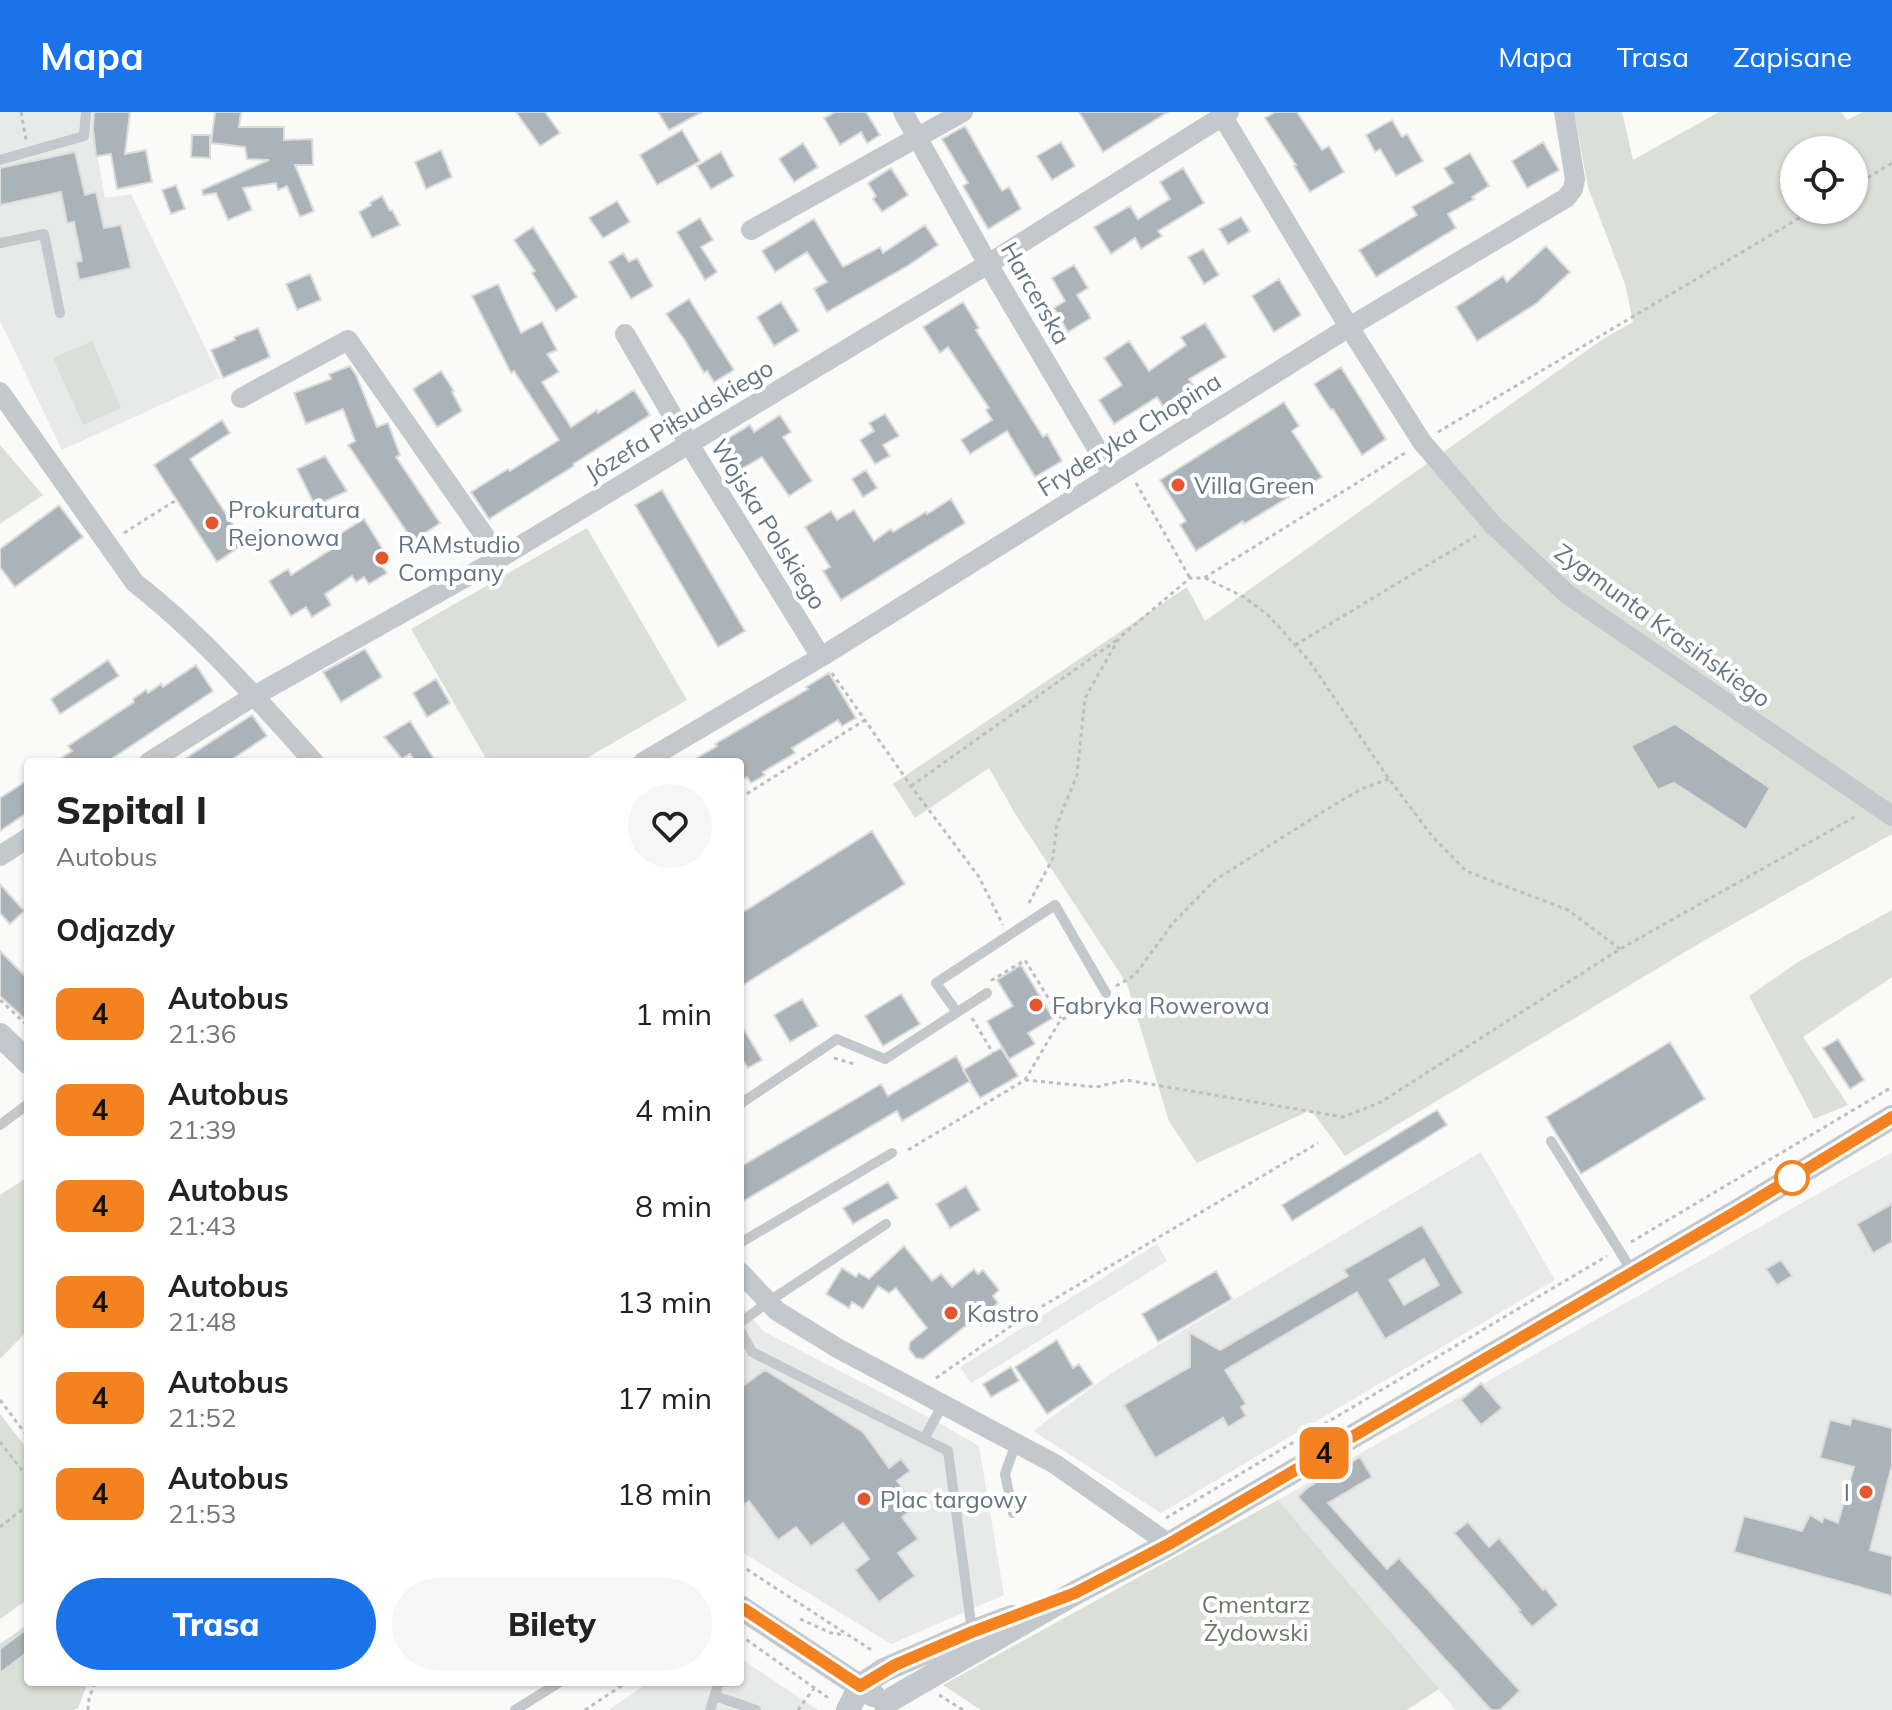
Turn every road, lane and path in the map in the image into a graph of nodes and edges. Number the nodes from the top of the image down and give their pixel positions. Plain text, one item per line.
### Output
1 (21, 112) edge
2 (86, 112) edge
3 (903, 112) edge
4 (963, 112) edge
5 (1564, 112) edge
6 (1224, 113) edge
7 (917, 137) junction
8 (29, 152) junction
9 (0, 160) edge
10 (1892, 163) edge
11 (1868, 178) edge
12 (1789, 224) edge
13 (751, 230) dead end
14 (0, 243) edge
15 (988, 264) junction
16 (60, 313) dead end
17 (1349, 327) junction
18 (625, 334) dead end
19 (0, 392) edge
20 (241, 398) dead end
21 (1422, 442) junction
22 (689, 444) junction
23 (1119, 470) junction
24 (178, 502) dead end
25 (1493, 525) junction
26 (108, 544) junction
27 (500, 558) junction
28 (1190, 578) junction
29 (1204, 578) junction
30 (1119, 638) junction
31 (1295, 645) junction
32 (821, 657) junction
33 (254, 696) junction
34 (865, 720) junction
35 (155, 758) edge
36 (310, 758) edge
37 (650, 758) edge
38 (1389, 779) junction
39 (911, 786) junction
40 (744, 796) edge
41 (1870, 801) junction
42 (1892, 816) edge
43 (24, 841) edge
44 (0, 856) edge
45 (1028, 904) dead end
46 (1008, 936) junction
47 (1620, 949) junction
48 (992, 990) joint
49 (1106, 993) junction
50 (0, 1000) edge
51 (957, 1012) junction
52 (970, 1015) dead end
53 (1061, 1019) junction
54 (24, 1022) edge
55 (0, 1035) edge
56 (993, 1053) dead end
57 (830, 1057) dead end
58 (24, 1058) edge
59 (854, 1064) dead end
60 (1010, 1080) dead end
61 (1025, 1080) junction
62 (1014, 1087) junction
63 (1892, 1087) edge
64 (744, 1101) edge
65 (24, 1107) edge
66 (1892, 1117) edge
67 (0, 1125) edge
68 (1551, 1141) dead end
69 (1318, 1143) dead end
70 (892, 1153) joint
71 (886, 1224) dead end
72 (744, 1241) edge
73 (1619, 1250) junction
74 (1633, 1272) junction
75 (744, 1276) edge
76 (768, 1302) junction
77 (744, 1320) edge
78 (744, 1337) edge
79 (918, 1391) junction
80 (0, 1400) edge
81 (943, 1404) junction
82 (24, 1432) edge
83 (924, 1439) junction
84 (0, 1442) edge
85 (1016, 1443) junction
86 (24, 1473) edge
87 (24, 1508) edge
88 (1013, 1513) dead end
89 (0, 1527) edge
90 (1148, 1529) junction
91 (1169, 1544) junction
92 (744, 1568) edge
93 (1075, 1593) junction
94 (744, 1614) edge
95 (797, 1618) dead end
96 (972, 1632) junction
97 (744, 1638) edge
98 (94, 1686) edge
99 (554, 1686) edge
100 (621, 1686) edge
101 (718, 1686) edge
102 (860, 1686) junction
103 (814, 1688) junction
104 (715, 1696) junction
105 (887, 1708) edge
106 (88, 1710) edge
107 (515, 1710) edge
108 (585, 1710) edge
109 (710, 1710) edge
110 (756, 1710) edge
111 (798, 1710) edge
112 (832, 1710) edge
113 (848, 1710) edge

1 - 8 path
2 - 8 lane
3 - 7 street, Harcerska
4 - 7 street
5 - 17 street, Fryderyka Chopina
6 - 15 street, Józefa Piłsudskiego
6 - 17 street, Zygmunta Krasińskiego
7 - 13 street
7 - 15 street, Harcerska
8 - 9 lane
10 - 11 path
12 - 21 path
14 - 16 lane
15 - 22 street, Józefa Piłsudskiego
15 - 23 street, Harcerska
17 - 21 street, Zygmunta Krasińskiego
17 - 23 street, Fryderyka Chopina
18 - 22 street, Wojska Polskiego
19 - 26 street
20 - 27 street
21 - 25 street, Zygmunta Krasińskiego
21 - 29 path
22 - 27 street, Józefa Piłsudskiego
22 - 32 street, Wojska Polskiego
23 - 28 path
23 - 32 street, Fryderyka Chopina
24 - 26 path
25 - 31 path
25 - 41 street, Zygmunta Krasińskiego
26 - 33 street
27 - 33 street, Józefa Piłsudskiego
28 - 29 path
28 - 30 path
29 - 31 path
30 - 39 path
30 - 45 path
31 - 38 path
32 - 34 path
32 - 37 street, Fryderyka Chopina
33 - 35 street, Józefa Piłsudskiego
33 - 36 street
34 - 39 path
34 - 40 path
38 - 47 path
38 - 49 path
39 - 46 path
41 - 42 street, Zygmunta Krasińskiego
41 - 47 path
43 - 44 street
46 - 49 lane
46 - 51 lane
47 - 61 path
48 - 51 lane
48 - 53 path
49 - 53 path
50 - 54 path
51 - 64 lane
52 - 56 path
53 - 61 path
55 - 58 street
57 - 59 path
60 - 62 path
61 - 62 path
62 - 70 path
63 - 73 path
65 - 67 lane
66 - 74 street
68 - 73 lane
69 - 79 path
70 - 72 lane
71 - 76 lane
73 - 74 lane
73 - 90 path
74 - 91 street
75 - 76 street
76 - 77 lane
76 - 79 street
78 - 83 lane
79 - 81 street
80 - 82 path
81 - 83 lane
81 - 85 street
83 - 96 lane
84 - 86 path
85 - 88 lane
85 - 90 street
87 - 89 path
90 - 91 street
91 - 93 street
92 - 95 path
93 - 96 street
93 - 105 street
94 - 102 street
96 - 102 street
97 - 103 path
98 - 106 path
99 - 107 lane
100 - 108 path
101 - 104 lane
102 - 105 street
102 - 113 street
103 - 111 path
103 - 112 path
104 - 109 lane
104 - 110 lane

